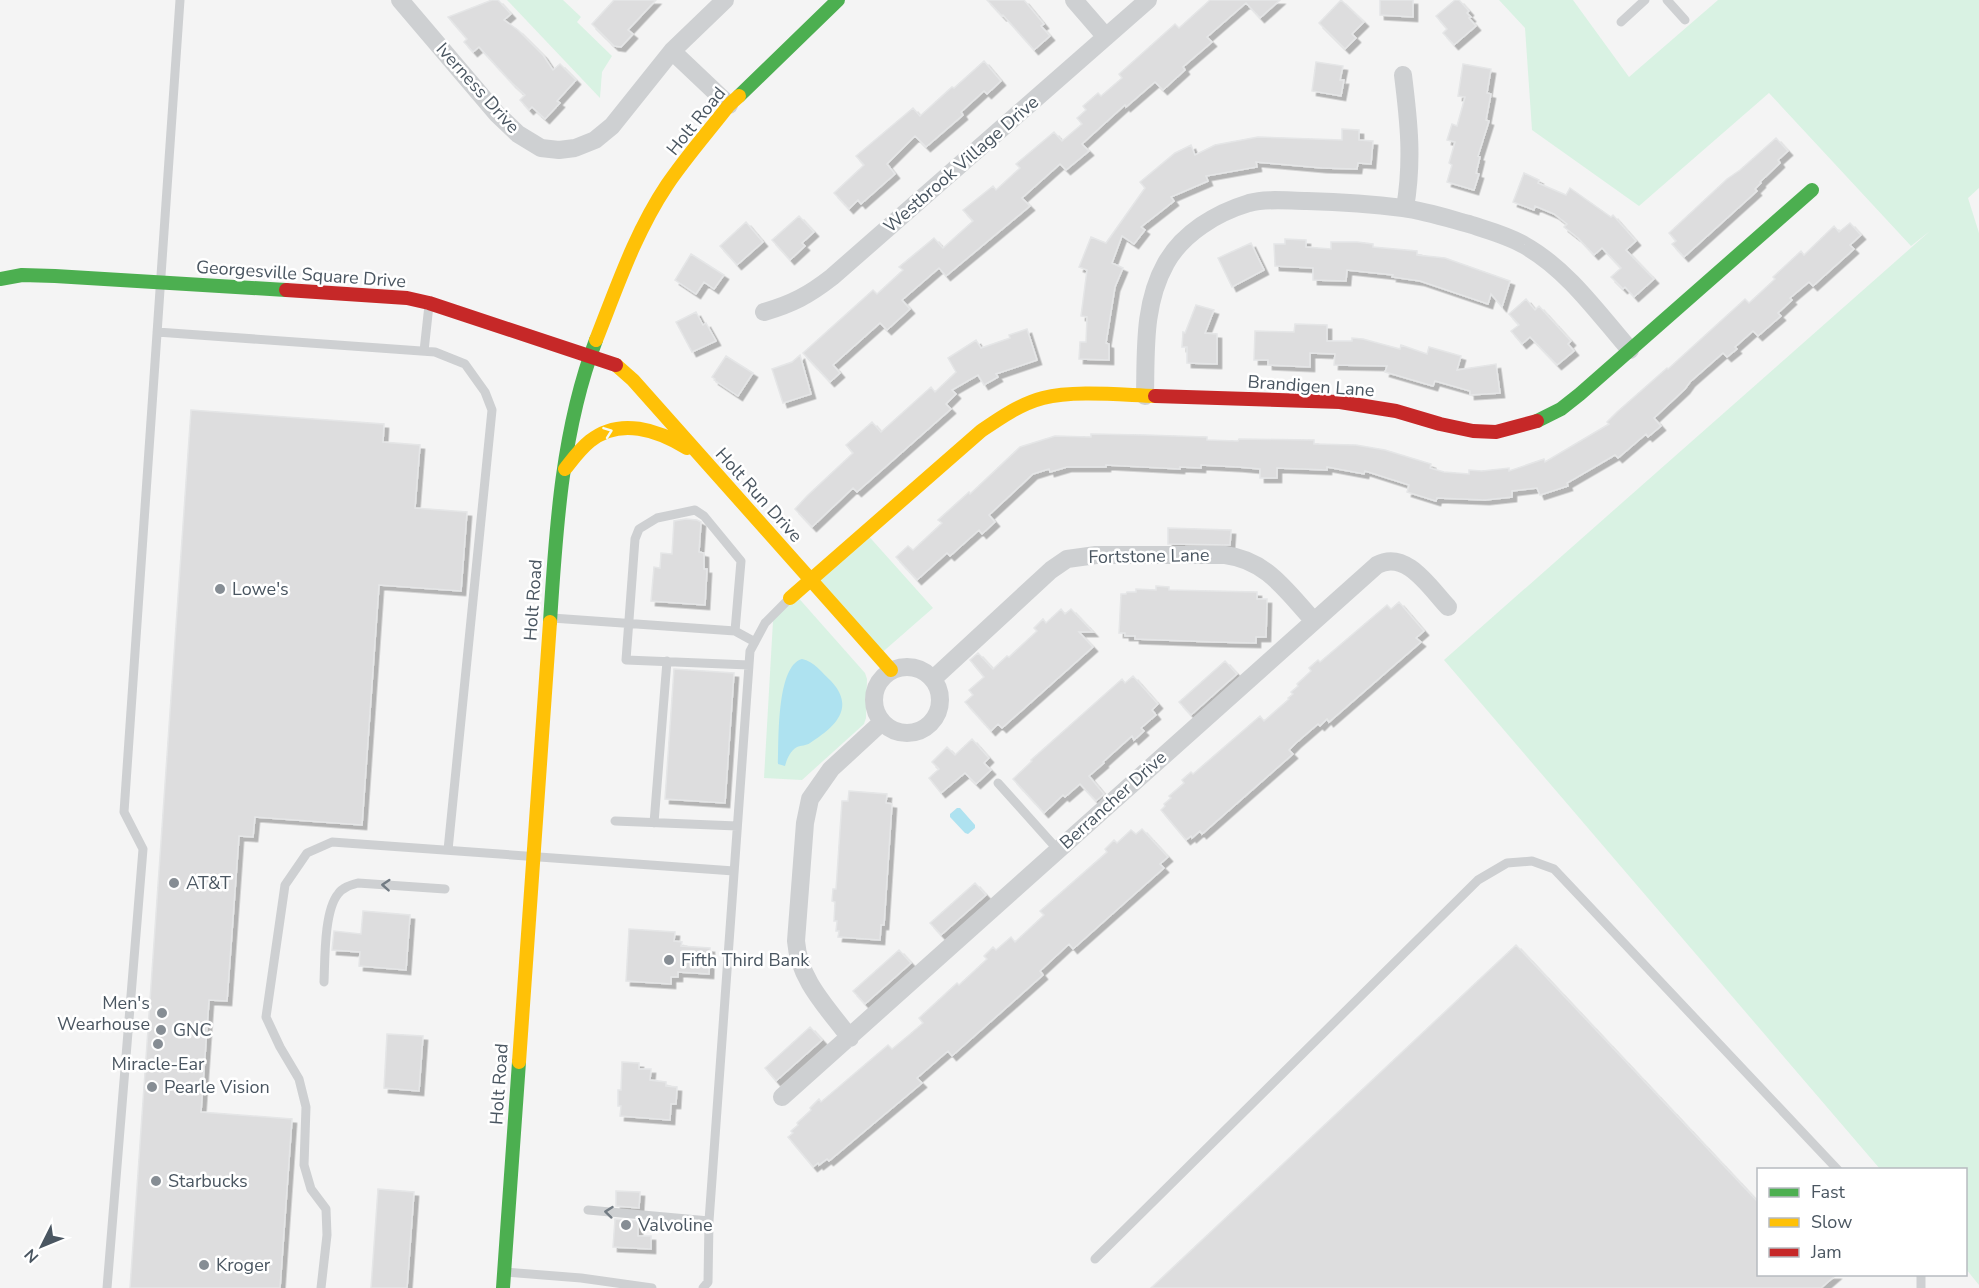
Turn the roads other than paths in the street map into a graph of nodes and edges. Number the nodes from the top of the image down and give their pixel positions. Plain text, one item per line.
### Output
1 (180, 0) edge
2 (400, 0) edge
3 (725, 0) edge
4 (838, 0) edge
5 (1074, 0) edge
6 (1148, 0) edge
7 (1645, 0) edge
8 (1667, 0) edge
9 (1685, 20) dead end
10 (1621, 22) dead end
11 (1106, 37) junction
12 (672, 51) junction
13 (1403, 75) dead end
14 (729, 105) junction
15 (1812, 190) dead end
16 (1405, 208) junction
17 (0, 279) edge
18 (160, 282) junction
19 (429, 303) junction
20 (764, 312) dead end
21 (157, 332) junction
22 (1630, 350) junction
23 (423, 351) junction
24 (591, 356) junction
25 (1145, 396) junction
26 (702, 458) junction
27 (565, 469) junction
28 (811, 580) junction
29 (790, 598) joint
30 (1448, 607) dead end
31 (550, 618) junction
32 (1314, 621) junction
33 (628, 624) junction
34 (735, 631) junction
35 (755, 642) junction
36 (667, 661) junction
37 (748, 665) junction
38 (891, 670) junction
39 (933, 679) junction
40 (882, 722) junction
41 (998, 783) dead end
42 (615, 821) dead end
43 (654, 823) junction
44 (737, 826) junction
45 (448, 850) junction
46 (1058, 850) junction
47 (533, 856) junction
48 (734, 871) junction
49 (445, 889) dead end
50 (324, 982) dead end
51 (850, 1038) junction
52 (782, 1097) dead end
53 (1836, 1168) edge
54 (588, 1210) dead end
55 (710, 1221) junction
56 (1095, 1259) dead end
57 (504, 1271) junction
58 (107, 1288) edge
59 (321, 1288) edge
60 (503, 1288) edge
61 (652, 1288) edge
62 (703, 1288) edge

1 - 18 lane
2 - 12 street, Iverness Drive
3 - 12 street, Iverness Drive
4 - 14 street, Holt Road
5 - 11 street
6 - 11 street, Westbrook Village Drive
7 - 10 lane
8 - 9 lane
11 - 20 street, Westbrook Village Drive
12 - 14 street
13 - 16 street
14 - 24 street, Holt Road
15 - 22 street, Brandigen Lane
16 - 22 street
16 - 25 street
17 - 18 street, Georgesville Square Drive
18 - 19 street, Georgesville Square Drive
18 - 21 lane
19 - 23 lane
19 - 24 street, Georgesville Square Drive
21 - 23 lane
21 - 58 lane
22 - 25 street, Brandigen Lane
23 - 45 lane
24 - 26 street, Holt Run Drive
24 - 27 street, Holt Road
25 - 28 street, Brandigen Lane
27 -> 26 street
26 - 28 street, Holt Run Drive
27 - 31 street, Holt Road
28 - 29 street, Brandigen Lane
28 - 38 street, Holt Run Drive
29 - 35 lane
30 - 32 street, Berrancher Drive
31 - 33 lane
31 - 47 street, Holt Road
32 - 39 street, Fortstone Lane
32 - 46 street, Berrancher Drive
33 - 34 lane
33 - 34 lane
33 - 36 lane
34 - 35 lane
35 - 37 lane
36 - 37 lane
36 - 43 lane
37 - 44 lane
38 - 39 street
38 - 40 street
39 - 40 street
40 - 51 street
41 - 46 lane
42 - 43 lane
43 - 44 lane
44 - 48 lane
45 - 47 lane
45 - 59 lane
46 - 51 street, Berrancher Drive
47 - 48 lane
47 - 57 street, Holt Road
48 - 55 lane
49 -> 50 lane
51 - 52 street, Berrancher Drive
53 - 56 lane
55 -> 54 lane
55 - 62 lane
57 - 60 street, Holt Road
57 - 61 lane

